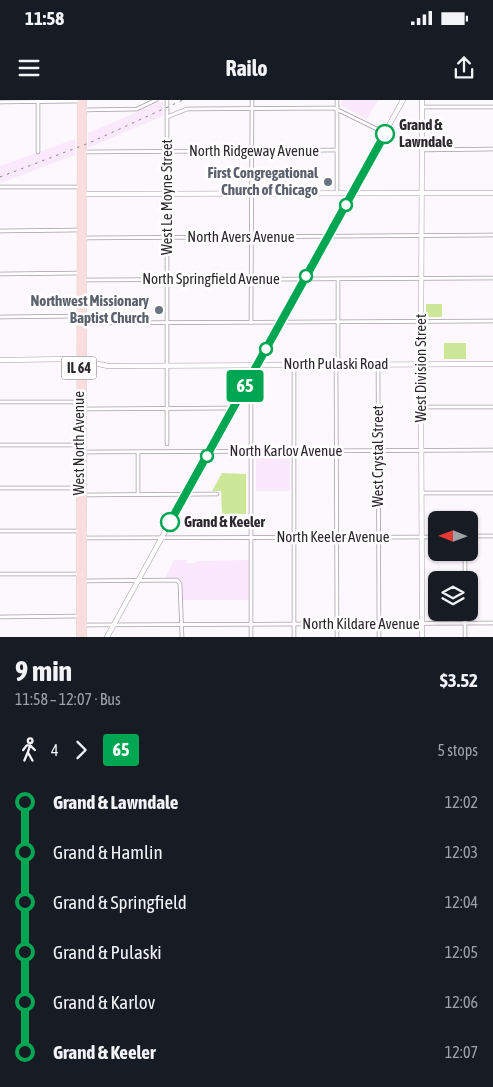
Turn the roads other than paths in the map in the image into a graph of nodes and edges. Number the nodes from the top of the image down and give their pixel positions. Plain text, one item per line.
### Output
1 (156, 100) edge
2 (167, 100) edge
3 (252, 100) edge
4 (338, 100) edge
5 (403, 100) edge
6 (422, 100) edge
7 (38, 101) junction
8 (82, 101) edge
9 (0, 102) edge
10 (422, 107) junction
11 (493, 107) edge
12 (252, 108) junction
13 (338, 108) junction
14 (82, 110) junction
15 (167, 117) junction
16 (385, 134) junction
17 (493, 149) edge
18 (337, 150) junction
19 (422, 150) junction
20 (252, 151) junction
21 (38, 152) dead end
22 (82, 152) junction
23 (167, 152) junction
24 (0, 187) edge
25 (82, 187) junction
26 (493, 192) edge
27 (337, 193) junction
28 (352, 193) junction
29 (422, 193) junction
30 (82, 194) junction
31 (167, 194) junction
32 (252, 194) junction
33 (82, 230) junction
34 (0, 231) edge
35 (422, 235) junction
36 (493, 235) edge
37 (252, 236) junction
38 (328, 236) junction
39 (167, 237) junction
40 (82, 238) junction
41 (82, 273) junction
42 (0, 274) edge
43 (422, 278) junction
44 (493, 278) edge
45 (251, 279) junction
46 (304, 279) junction
47 (338, 279) junction
48 (82, 280) junction
49 (167, 280) junction
50 (0, 316) edge
51 (82, 316) junction
52 (421, 321) junction
53 (493, 321) edge
54 (251, 322) junction
55 (281, 322) junction
56 (338, 322) junction
57 (82, 323) junction
58 (167, 323) junction
59 (0, 360) edge
60 (82, 360) junction
61 (337, 364) junction
62 (378, 364) junction
63 (421, 364) junction
64 (493, 364) edge
65 (257, 365) junction
66 (294, 365) junction
67 (166, 366) junction
68 (251, 376) junction
69 (0, 402) edge
70 (82, 402) junction
71 (421, 407) junction
72 (493, 407) edge
73 (167, 408) junction
74 (233, 408) junction
75 (82, 409) junction
76 (167, 444) dead end
77 (0, 445) edge
78 (82, 445) junction
79 (421, 450) junction
80 (493, 450) edge
81 (251, 451) junction
82 (294, 451) junction
83 (336, 451) junction
84 (378, 451) junction
85 (82, 452) junction
86 (138, 452) junction
87 (209, 452) junction
88 (0, 488) edge
89 (82, 488) junction
90 (421, 493) junction
91 (493, 493) edge
92 (138, 494) junction
93 (186, 494) junction
94 (217, 494) dead end
95 (82, 495) junction
96 (0, 531) edge
97 (82, 531) junction
98 (422, 536) junction
99 (428, 536) edge
100 (478, 536) edge
101 (493, 536) edge
102 (251, 537) junction
103 (294, 537) junction
104 (336, 537) junction
105 (379, 537) junction
106 (81, 538) junction
107 (162, 538) junction
108 (0, 574) edge
109 (81, 574) junction
110 (81, 581) junction
111 (138, 581) junction
112 (0, 616) edge
113 (81, 616) junction
114 (465, 623) junction
115 (493, 623) edge
116 (81, 624) junction
117 (113, 624) junction
118 (181, 624) junction
119 (251, 624) junction
120 (294, 624) junction
121 (337, 624) junction
122 (379, 624) junction
123 (422, 624) junction
124 (79, 637) edge
125 (84, 637) edge
126 (107, 637) edge
127 (182, 637) edge
128 (252, 637) edge
129 (294, 637) edge
130 (337, 637) edge
131 (379, 637) edge
132 (422, 637) edge
133 (465, 637) edge

1 - 14 street
2 - 15 street, West Le Moyne Street
3 - 12 street
4 - 13 street
5 - 16 main road
6 - 10 main road, West Division Street
7 - 8 street
7 - 9 street
7 - 21 street
8 - 14 main road, West North Avenue / IL 64
10 - 11 street
10 - 19 main road, West Division Street
12 - 13 street
12 - 15 street
12 - 20 street
13 - 16 street
13 - 18 street
14 - 22 main road, West North Avenue / IL 64
15 - 23 street, West Le Moyne Street
16 - 28 main road
17 - 19 street
18 - 20 street, North Ridgeway Avenue
18 - 27 street
19 - 29 main road, West Division Street
20 - 23 street, North Ridgeway Avenue
20 - 32 street
22 - 23 street, North Ridgeway Avenue
22 - 25 main road, West North Avenue / IL 64
23 - 31 street, West Le Moyne Street
24 - 25 street
25 - 30 main road, West North Avenue / IL 64
26 - 29 main road
27 - 28 main road
27 - 32 main road
28 - 29 main road
28 - 38 main road
29 - 35 main road, West Division Street
30 - 31 main road
30 - 33 main road, West North Avenue / IL 64
31 - 32 main road
31 - 39 street, West Le Moyne Street
32 - 37 street
33 - 34 street
33 - 40 main road, West North Avenue / IL 64
35 - 36 street, North Avers Avenue
35 - 38 street, North Avers Avenue
35 - 43 main road, West Division Street
37 - 38 street, North Avers Avenue
37 - 39 street, North Avers Avenue
37 - 45 street
38 - 46 main road
39 - 40 street, North Avers Avenue
39 - 49 street, West Le Moyne Street
40 - 41 main road, West North Avenue / IL 64
41 - 42 street
41 - 48 main road, West North Avenue / IL 64
43 - 44 street, North Springfield Avenue
43 - 47 street, North Springfield Avenue
43 - 52 main road, West Division Street
45 - 46 street, North Springfield Avenue
45 - 49 street, North Springfield Avenue
45 - 54 street
46 - 47 street, North Springfield Avenue
46 - 55 main road
47 - 56 street
48 - 49 street, North Springfield Avenue
48 - 51 main road, West North Avenue / IL 64
49 - 58 street, West Le Moyne Street
50 - 51 street
51 - 57 main road, West North Avenue / IL 64
52 - 53 street
52 - 56 street
52 - 63 main road, West Division Street
54 - 55 street
54 - 58 street
55 - 56 street
55 - 65 main road
56 - 61 street
57 - 58 street
57 - 60 main road, West North Avenue / IL 64
58 - 67 street, West Le Moyne Street
59 - 60 main road, North Pulaski Road
60 - 67 main road, North Pulaski Road
60 - 70 main road, West North Avenue / IL 64
61 - 62 main road, North Pulaski Road
61 - 66 main road, North Pulaski Road
61 - 83 street
62 - 63 main road, North Pulaski Road
62 - 84 street, West Crystal Street
63 - 64 main road, North Pulaski Road
63 - 71 main road, West Division Street
65 - 66 main road, North Pulaski Road
65 - 67 main road, North Pulaski Road
65 - 68 main road
66 - 82 street
67 - 73 street, West Le Moyne Street
68 - 74 main road
68 - 81 street
69 - 70 street
70 - 75 main road, West North Avenue / IL 64
71 - 72 street
71 - 79 main road, West Division Street
73 - 74 street
73 - 75 street
73 - 76 street, West Le Moyne Street
74 - 87 main road
75 - 78 main road, West North Avenue / IL 64
77 - 78 street
78 - 85 main road, West North Avenue / IL 64
79 - 80 street, North Karlov Avenue
79 - 84 street, North Karlov Avenue
79 - 90 main road, West Division Street
81 - 82 street, North Karlov Avenue
81 - 87 street, North Karlov Avenue
81 - 102 street
82 - 83 street, North Karlov Avenue
82 - 103 street
83 - 84 street, North Karlov Avenue
83 - 104 street
84 - 105 street, West Crystal Street
85 - 86 street, North Karlov Avenue
85 - 89 main road, West North Avenue / IL 64
86 - 87 street, North Karlov Avenue
86 - 92 street
87 - 93 main road
88 - 89 street
89 - 95 main road, West North Avenue / IL 64
90 - 91 street
90 - 98 main road, West Division Street
92 - 93 street
92 - 95 street
93 - 94 street
93 - 107 main road
95 - 97 main road, West North Avenue / IL 64
96 - 97 street
97 - 106 main road, West North Avenue / IL 64
98 - 99 street, North Keeler Avenue
98 - 105 street, North Keeler Avenue
98 - 123 main road, West Division Street
100 - 101 street
102 - 103 street, North Keeler Avenue
102 - 107 street, North Keeler Avenue
102 - 119 street
103 - 104 street, North Keeler Avenue
103 - 120 street
104 - 105 street, North Keeler Avenue
104 - 121 street
105 - 122 street, West Crystal Street
106 - 107 street, North Keeler Avenue
106 - 109 main road, West North Avenue / IL 64
107 - 111 main road
108 - 109 street
109 - 110 main road, West North Avenue / IL 64
110 - 111 street
110 - 113 main road, West North Avenue / IL 64
111 - 117 main road
111 - 118 street
112 - 113 street
113 - 116 main road, West North Avenue / IL 64
114 - 115 street, North Kildare Avenue
114 - 123 street, North Kildare Avenue
114 - 133 street
116 - 117 street, North Kildare Avenue
116 - 124 main road, West North Avenue / IL 64
116 - 125 main road, West North Avenue / IL 64
117 - 118 street, North Kildare Avenue
117 - 126 main road
118 - 119 street, North Kildare Avenue
118 - 127 street
119 - 120 street, North Kildare Avenue
119 - 128 street
120 - 121 street, North Kildare Avenue
120 - 129 street
121 - 122 street, North Kildare Avenue
121 - 130 street
122 - 123 street, North Kildare Avenue
122 - 131 street, West Crystal Street
123 - 132 main road, West Division Street

